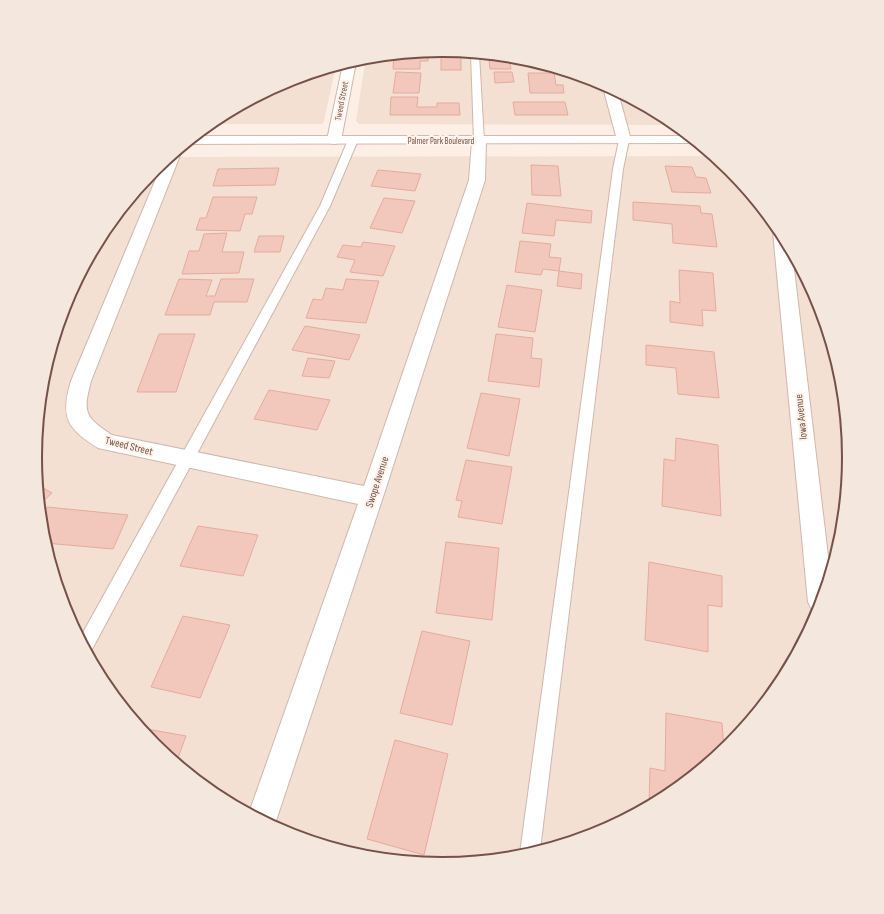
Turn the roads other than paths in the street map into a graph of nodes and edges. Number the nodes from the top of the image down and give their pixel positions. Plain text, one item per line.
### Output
1 (475, 59) edge
2 (349, 69) edge
3 (612, 95) edge
4 (198, 140) edge
5 (334, 140) junction
6 (353, 140) junction
7 (624, 140) junction
8 (686, 140) edge
9 (480, 141) junction
10 (169, 164) edge
11 (783, 248) edge
12 (186, 459) junction
13 (372, 496) junction
14 (820, 590) edge
15 (87, 641) edge
16 (264, 815) edge
17 (531, 846) edge

1 - 9 lane
2 - 5 street, Tweed Street
3 - 7 street
4 - 5 street, Palmer Park Boulevard
5 - 6 street, Palmer Park Boulevard
6 - 9 street, Palmer Park Boulevard
6 - 12 lane
7 - 8 street, Palmer Park Boulevard
7 - 9 street, Palmer Park Boulevard
7 - 17 lane
9 - 13 street, Swope Avenue
10 - 12 street, Tweed Street
11 - 14 street, Iowa Avenue
12 - 13 street, Tweed Street
12 - 15 lane
13 - 16 street, Swope Avenue

